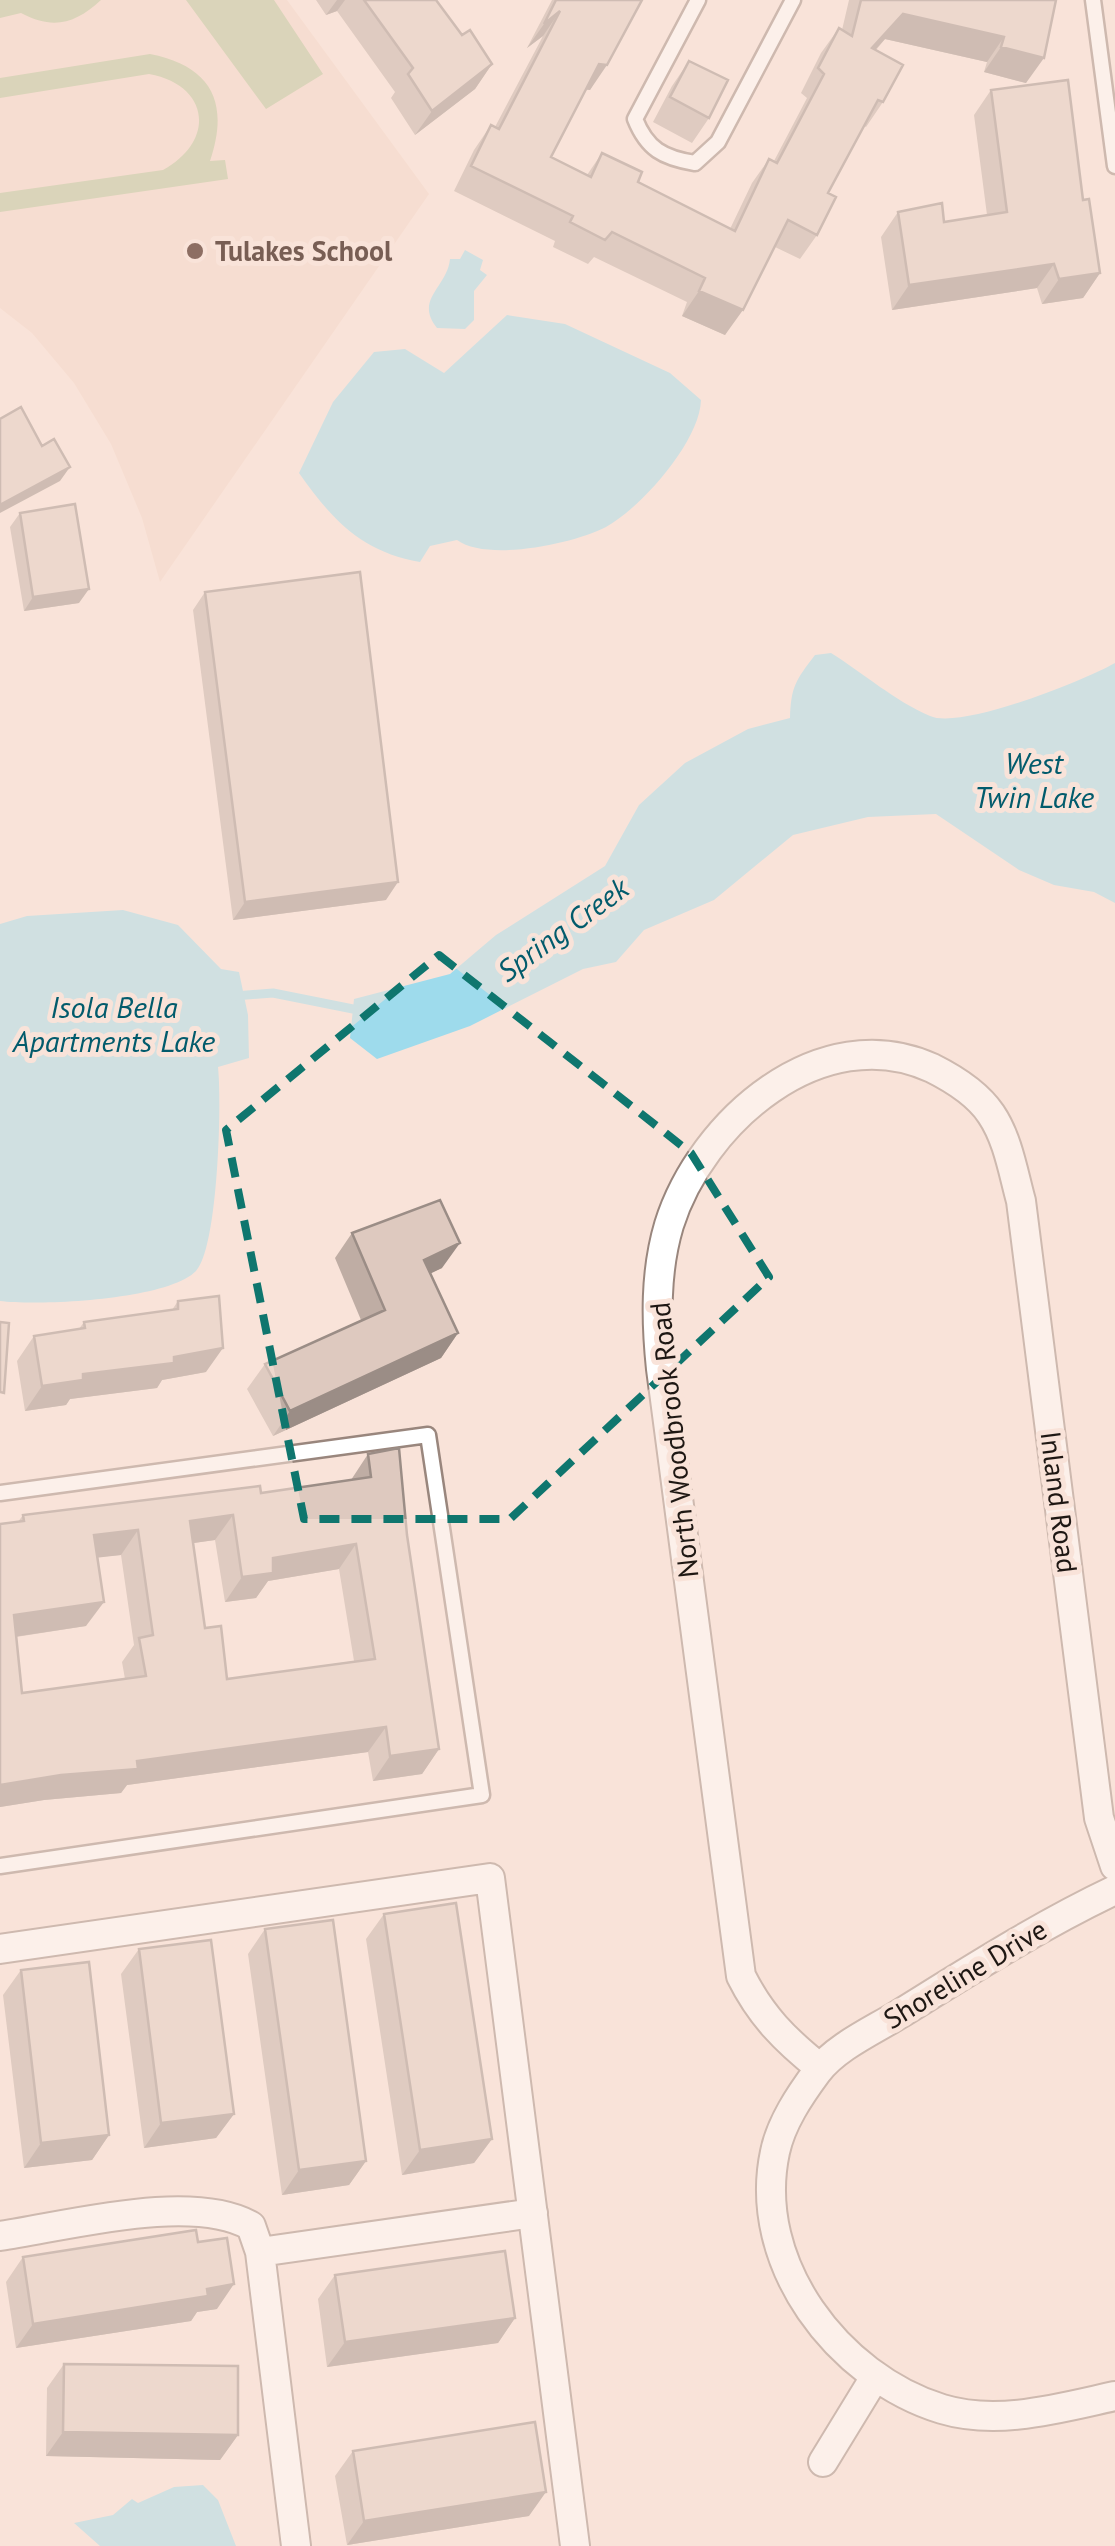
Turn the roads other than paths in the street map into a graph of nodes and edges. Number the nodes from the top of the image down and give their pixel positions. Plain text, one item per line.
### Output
1 (698, 0) edge
2 (793, 0) edge
3 (1093, 0) edge
4 (1115, 166) edge
5 (1004, 1138) joint
6 (0, 1494) edge
7 (0, 1866) edge
8 (1115, 1866) edge
9 (1115, 1890) edge
10 (0, 1949) edge
11 (820, 2068) junction
12 (533, 2213) junction
13 (0, 2236) edge
14 (260, 2252) junction
15 (875, 2377) junction
16 (1115, 2396) edge
17 (824, 2462) dead end
18 (296, 2546) edge
19 (575, 2546) edge

1 - 2 lane
3 - 4 lane
5 - 8 street, Inland Road
5 - 11 street, North Woodbrook Road
6 - 7 lane
9 - 11 street, Shoreline Drive
10 - 12 street
11 - 15 street
12 - 14 street
12 - 19 street
13 - 14 street
14 - 18 street
15 - 16 street
15 - 17 street

